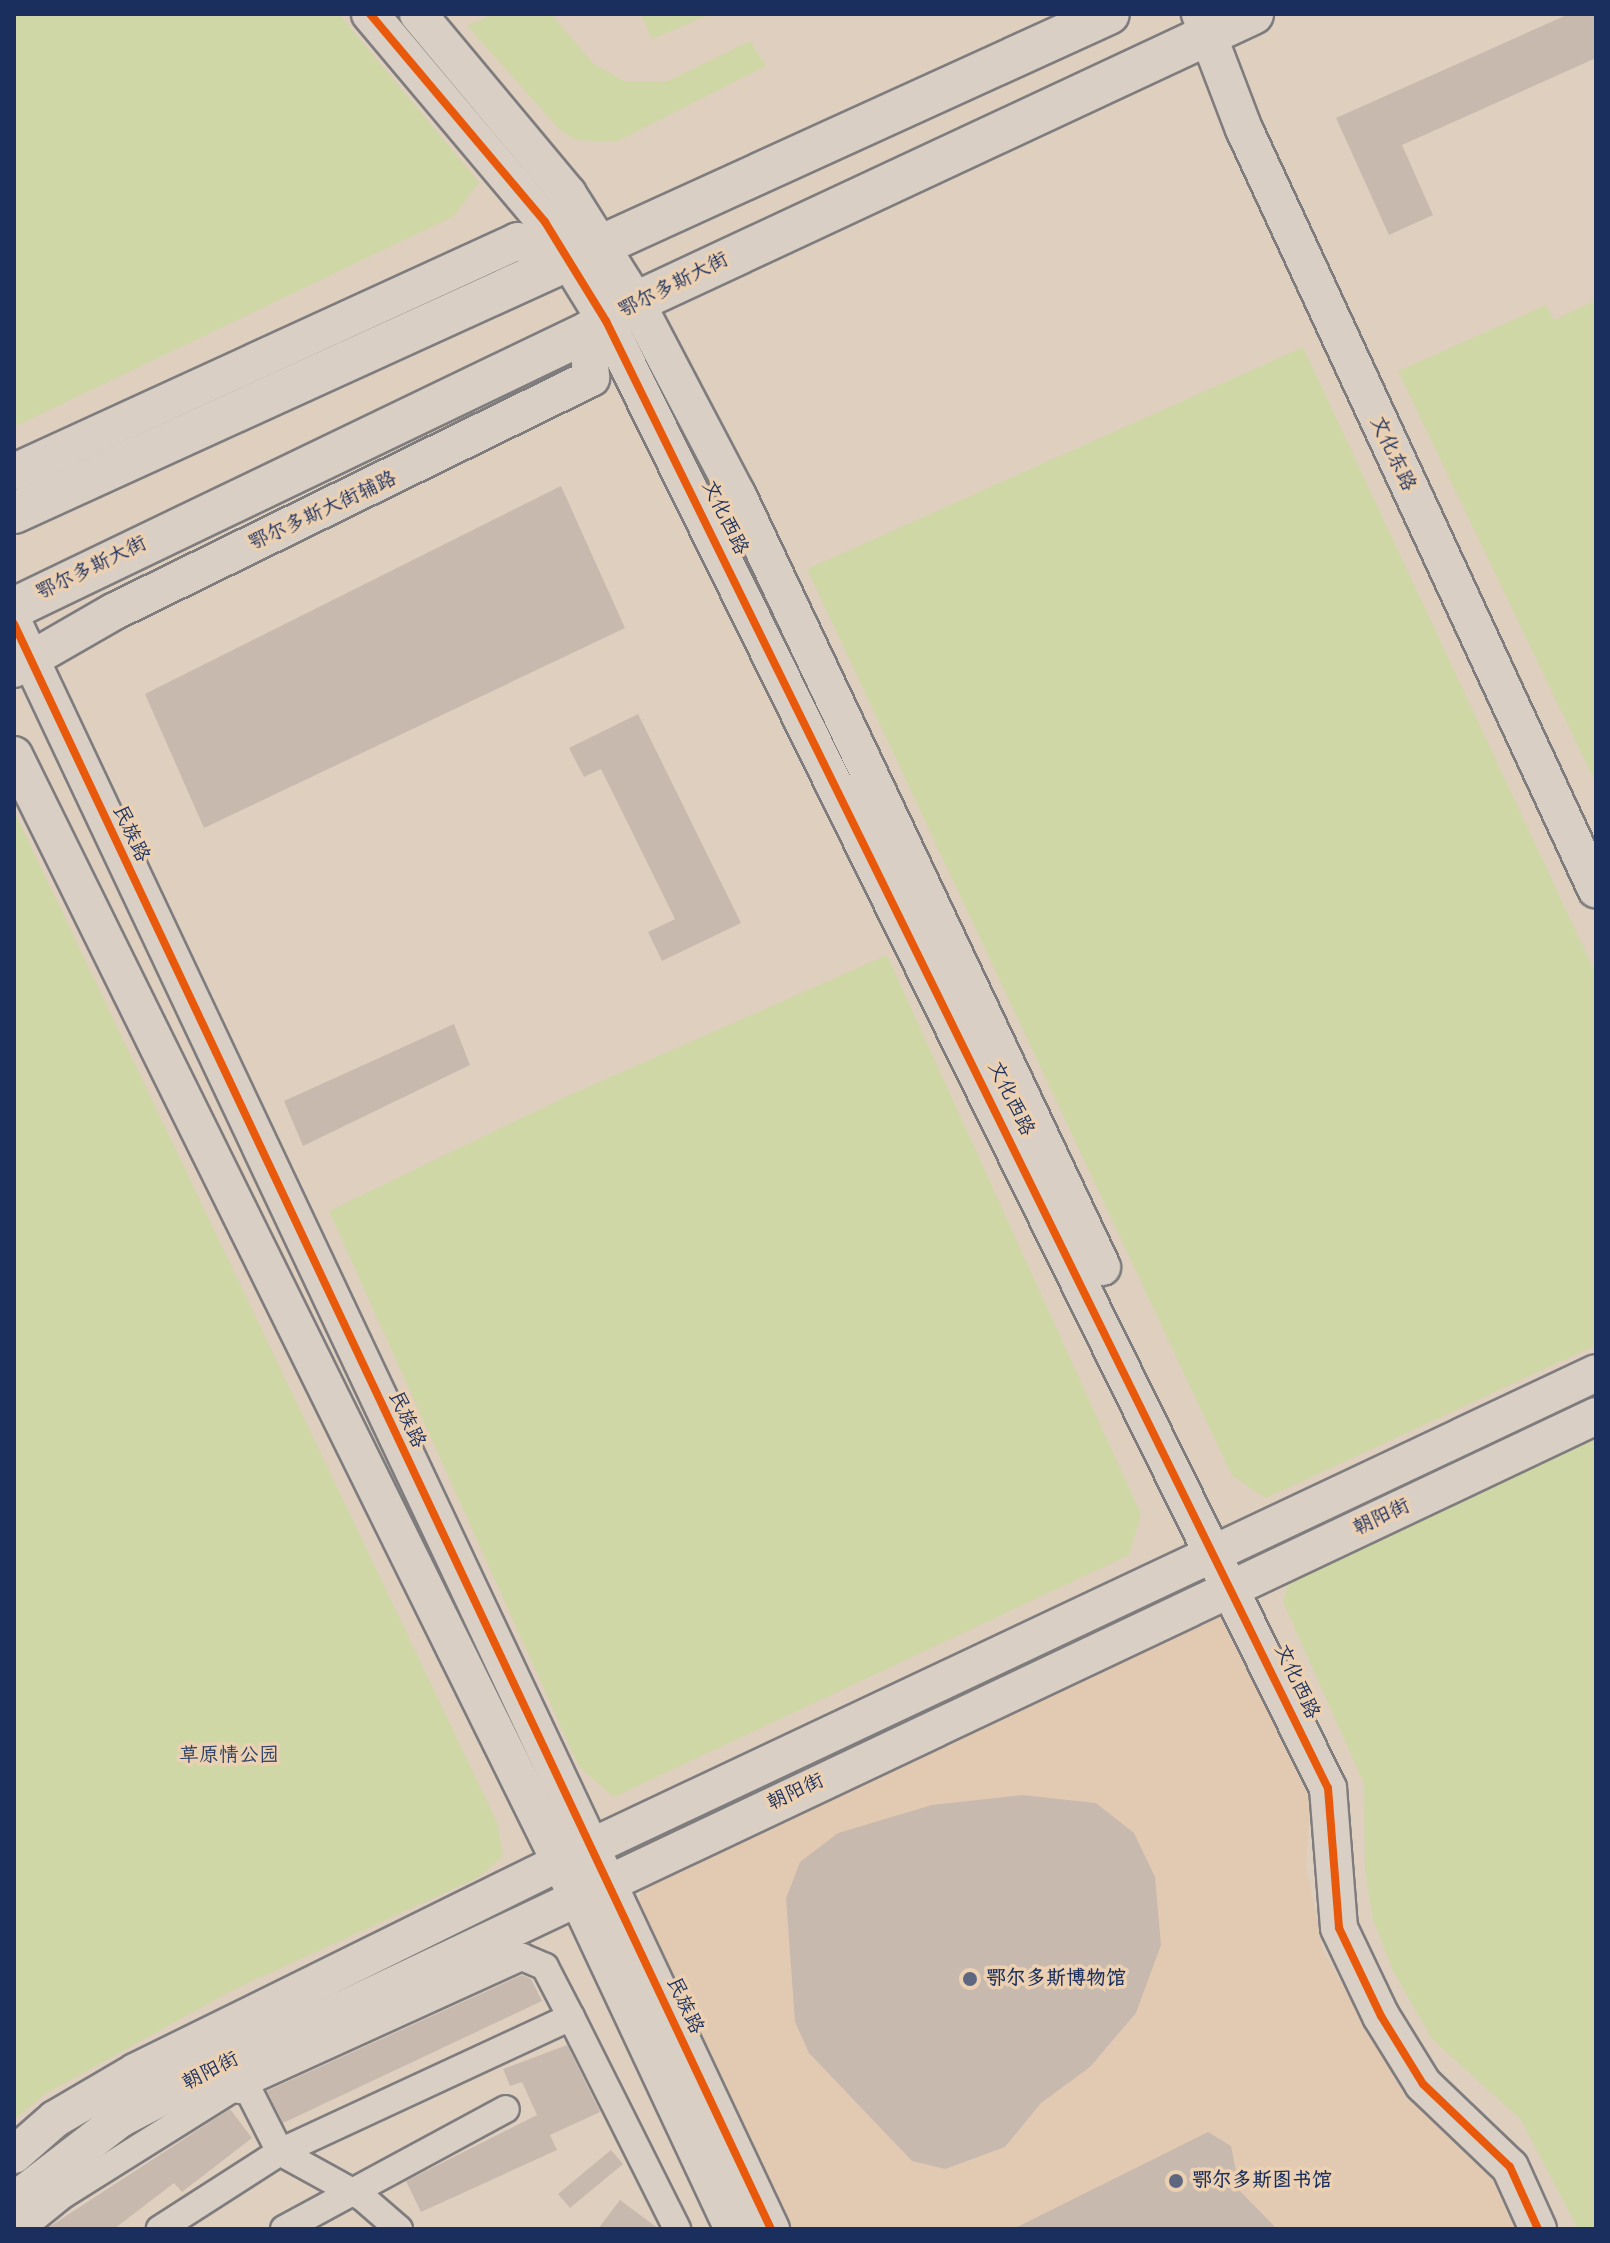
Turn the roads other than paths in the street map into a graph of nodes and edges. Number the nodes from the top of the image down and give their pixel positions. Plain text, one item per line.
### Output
1 (370, 14) edge
2 (418, 14) edge
3 (1109, 14) edge
4 (1221, 21) edge
5 (587, 257) junction
6 (610, 318) junction
7 (14, 472) edge
8 (14, 513) edge
9 (14, 608) edge
10 (14, 624) edge
11 (22, 664) edge
12 (14, 755) edge
13 (1596, 850) edge
14 (1596, 889) edge
15 (1596, 1373) edge
16 (1596, 1416) edge
17 (1225, 1548) junction
18 (1242, 1585) junction
19 (574, 1857) junction
20 (593, 1890) junction
21 (571, 2017) junction
22 (232, 2089) junction
23 (506, 2109) dead end
24 (280, 2152) junction
25 (14, 2155) edge
26 (352, 2192) junction
27 (14, 2201) edge
28 (21, 2229) edge
29 (160, 2229) edge
30 (284, 2229) edge
31 (399, 2229) edge
32 (677, 2229) edge
33 (733, 2229) edge
34 (771, 2229) edge
35 (1538, 2229) edge
36 (1556, 2229) edge

1 - 5 street, 文化西路
2 - 5 street, 文化西路
3 - 5 main road
4 - 6 main road, 鄂尔多斯大街
4 - 13 street, 文化东路
4 - 14 street, 文化东路
5 - 6 street, 文化西路
5 - 7 street
5 - 8 main road
6 - 9 main road, 鄂尔多斯大街
6 - 11 street, 鄂尔多斯大街辅路
6 - 17 street, 文化西路
10 - 11 street, 民族路
11 - 19 street, 民族路
12 - 19 street, 民族路
15 - 17 street, 朝阳街
16 - 18 street, 朝阳街
17 - 18 street, 文化西路
17 - 19 street, 朝阳街
18 - 20 street, 朝阳街
18 - 35 street, 文化西路
18 - 36 street, 文化西路
19 - 20 street, 民族路
19 - 25 street, 朝阳街
20 - 27 street, 朝阳街
20 - 33 street, 民族路
20 - 34 street, 民族路
21 - 22 street
21 - 24 street
21 - 32 street
22 - 24 street
22 - 28 street
23 - 26 street
24 - 26 street
24 - 29 street
26 - 30 street
26 - 31 street

